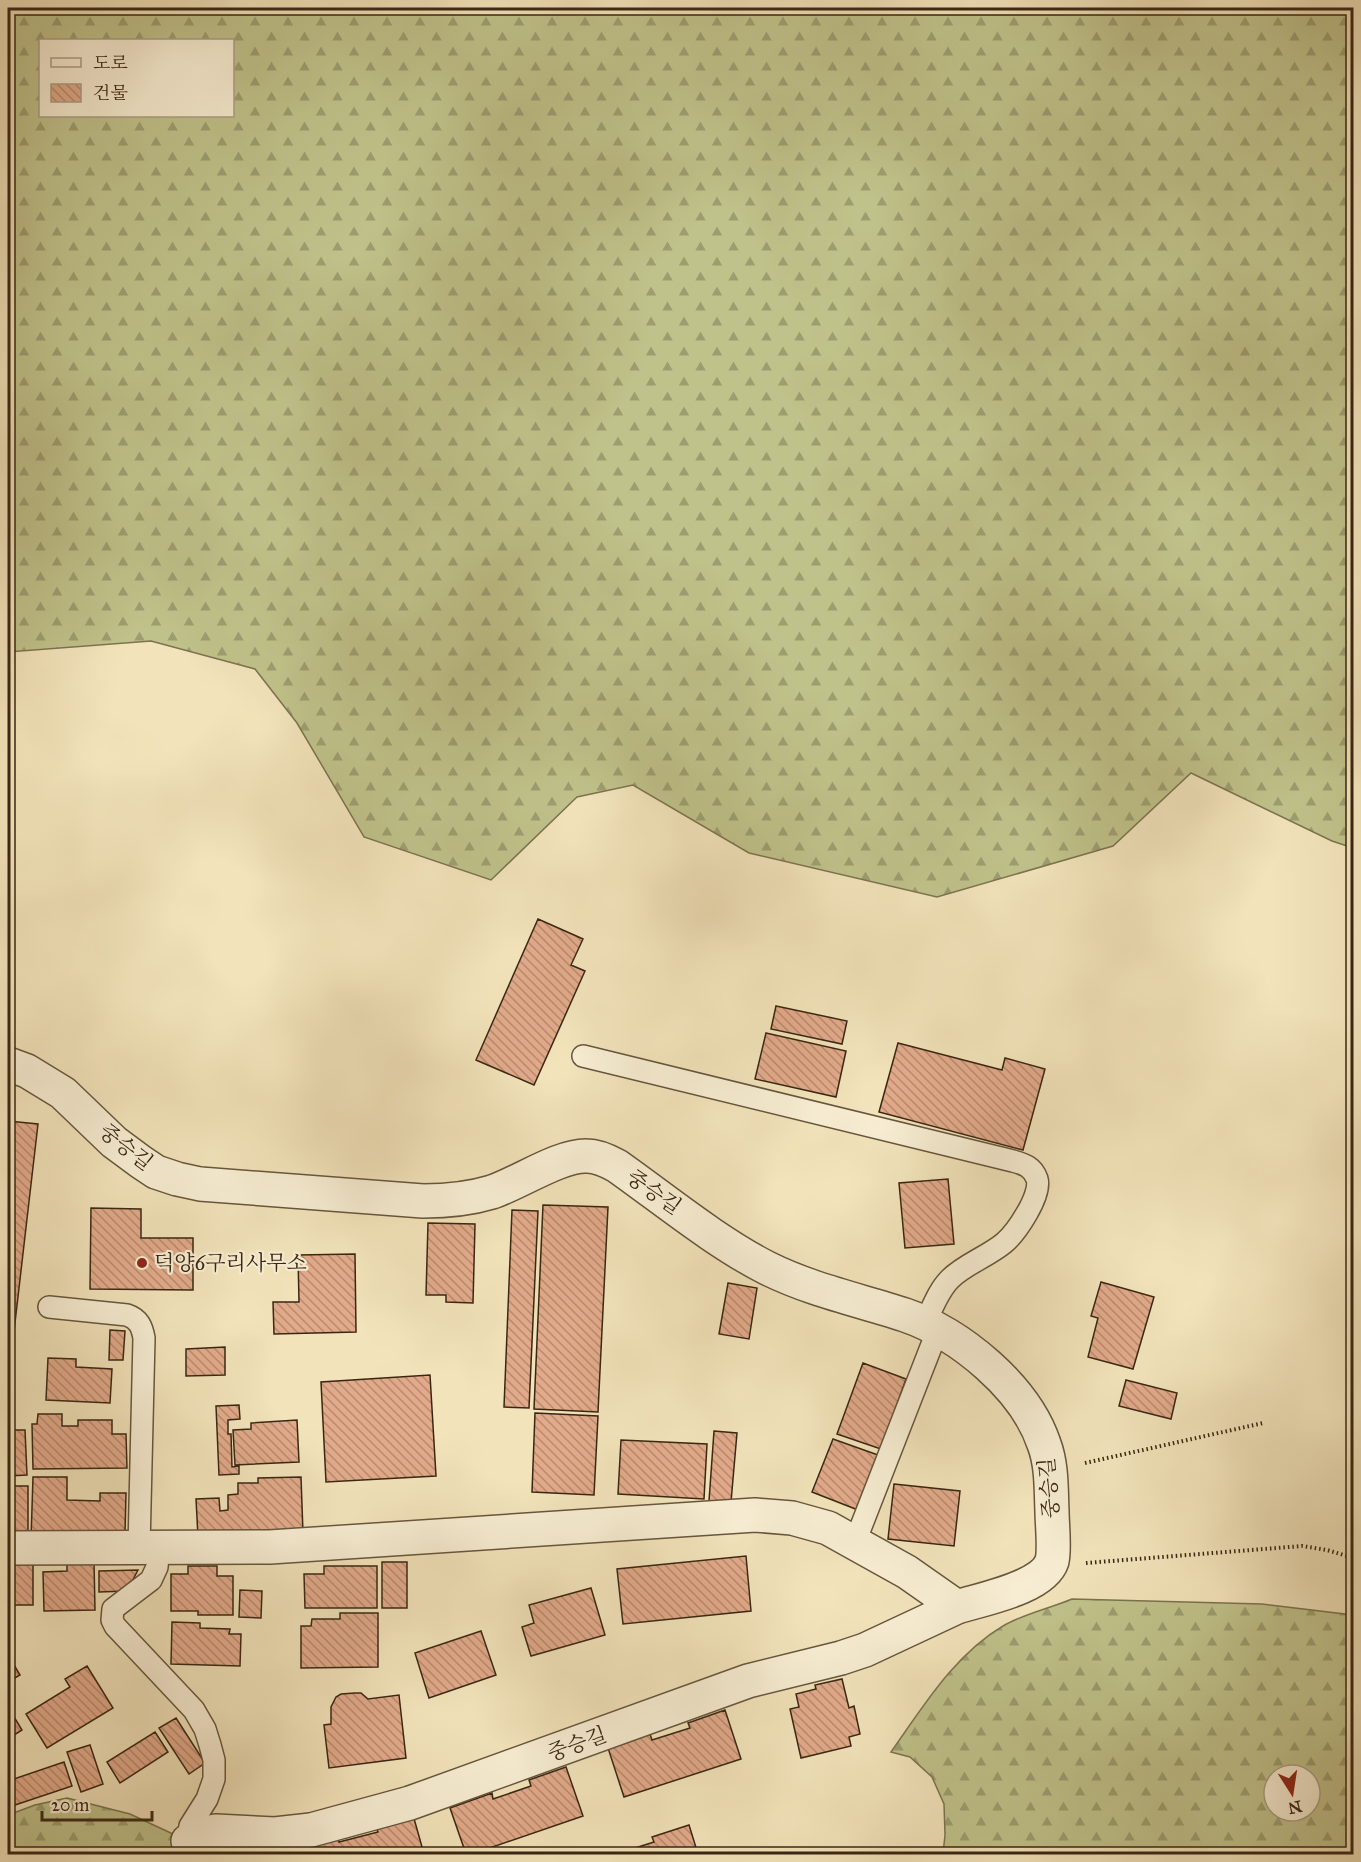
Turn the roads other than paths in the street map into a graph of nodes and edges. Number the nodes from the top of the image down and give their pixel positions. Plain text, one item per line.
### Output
1 (583, 1056) dead end
2 (8, 1064) edge
3 (49, 1307) dead end
4 (931, 1326) junction
5 (855, 1542) junction
6 (149, 1547) junction
7 (8, 1548) edge
8 (957, 1607) junction
9 (186, 1848) edge

1 - 4 lane
2 - 4 street, 중승길
3 - 6 lane, 중승길
4 - 5 lane
4 - 8 street, 중승길
5 - 6 street
5 - 8 street
6 - 7 street
6 - 9 lane, 중승길
8 - 9 street, 중승길

